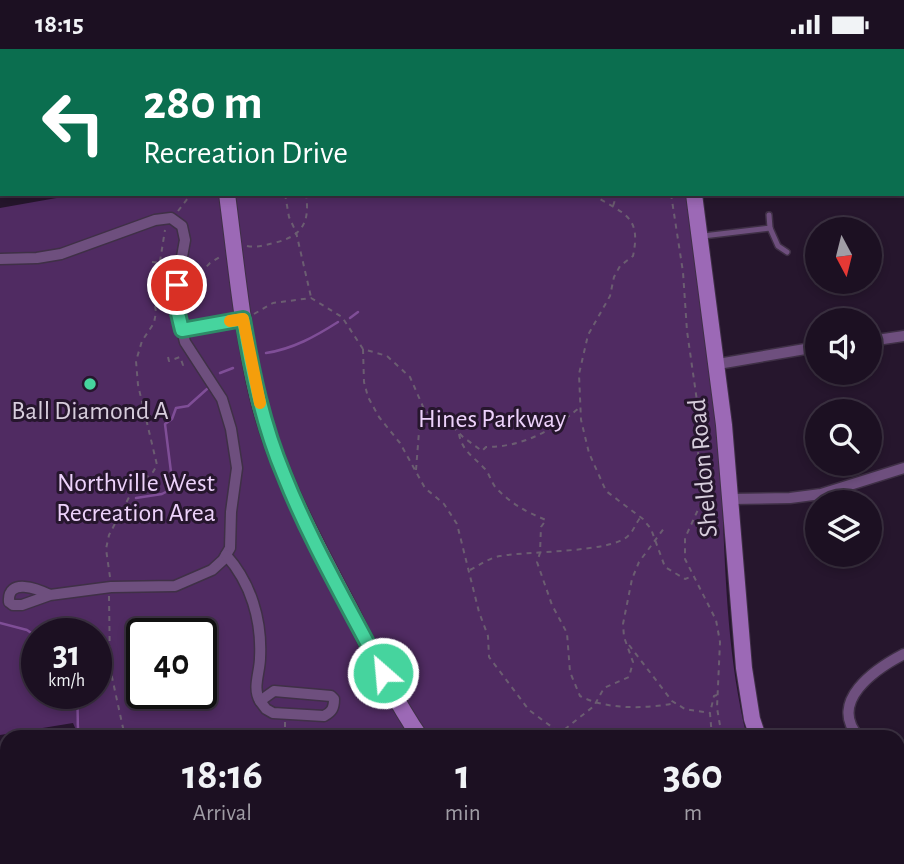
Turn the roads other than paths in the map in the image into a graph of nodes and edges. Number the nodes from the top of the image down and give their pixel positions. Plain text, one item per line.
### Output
1 (227, 196) edge
2 (694, 196) edge
3 (769, 215) dead end
4 (770, 228) junction
5 (700, 237) junction
6 (787, 252) dead end
7 (0, 259) edge
8 (243, 319) junction
9 (182, 330) junction
10 (904, 336) edge
11 (882, 339) edge
12 (805, 349) edge
13 (718, 364) junction
14 (904, 468) edge
15 (730, 499) junction
16 (226, 555) junction
17 (50, 595) dead end
18 (904, 655) edge
19 (260, 701) junction
20 (416, 730) edge
21 (756, 730) edge
22 (854, 730) edge

1 - 8 street
2 - 5 street, Sheldon Road
3 - 4 lane
4 - 5 lane
4 - 6 lane
5 - 13 street, Sheldon Road
7 - 9 street
8 - 9 lane
8 - 20 street
9 - 16 street
10 - 11 street
12 - 13 street
13 - 15 street, Sheldon Road
14 - 15 street
15 - 21 street, Sheldon Road
16 - 17 street
16 - 19 street
18 - 22 street
19 - 19 street

